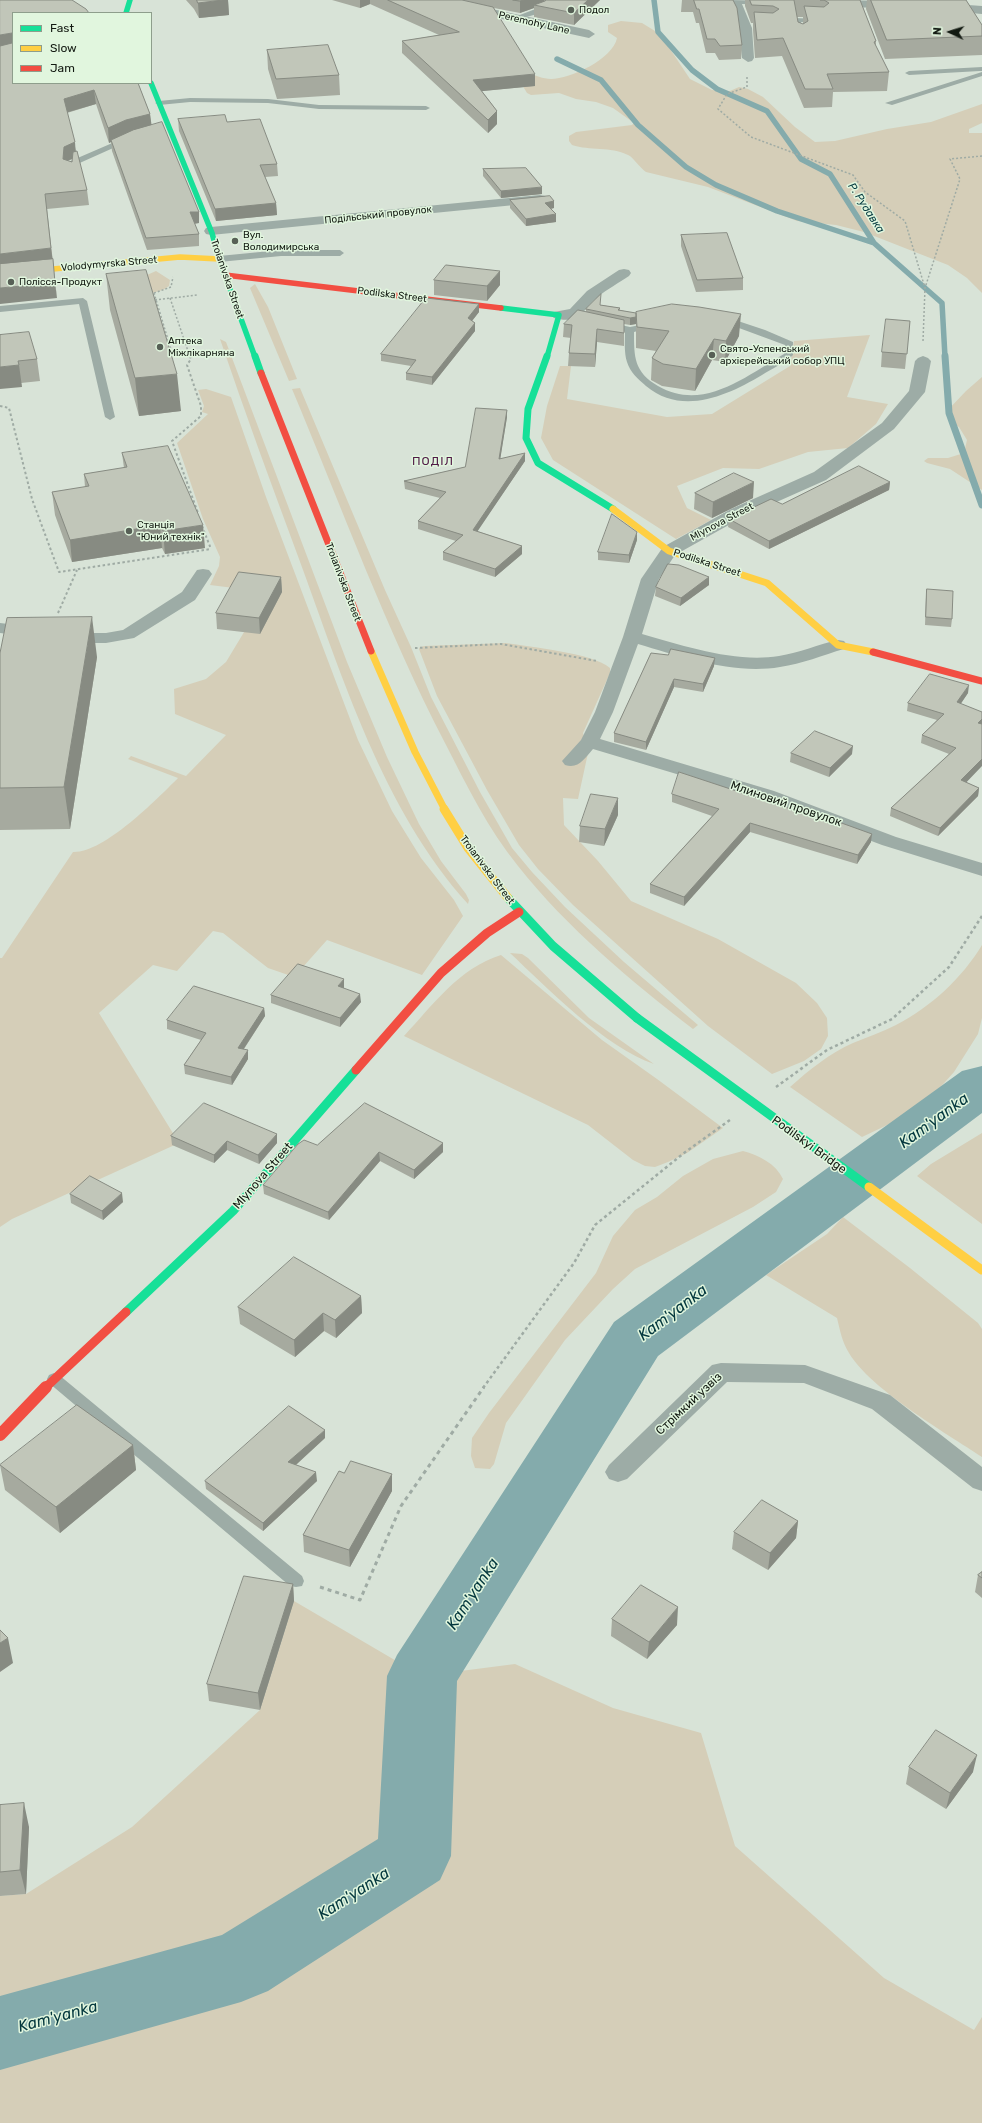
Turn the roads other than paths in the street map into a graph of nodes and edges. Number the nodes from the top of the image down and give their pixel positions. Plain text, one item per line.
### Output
1 (130, 0) edge
2 (433, 0) edge
3 (551, 0) edge
4 (733, 0) edge
5 (791, 1) edge
6 (822, 2) edge
7 (909, 5) edge
8 (929, 6) edge
9 (982, 10) edge
10 (126, 12) edge
11 (516, 18) junction
12 (822, 20) edge
13 (788, 27) edge
14 (798, 27) junction
15 (589, 34) dead end
16 (801, 38) edge
17 (748, 58) road end
18 (982, 69) edge
19 (909, 73) dead end
20 (982, 74) edge
21 (150, 84) edge
22 (159, 103) junction
23 (889, 103) dead end
24 (426, 108) dead end
25 (137, 136) edge
26 (70, 174) edge
27 (546, 199) edge
28 (211, 232) junction
29 (340, 253) dead end
30 (219, 259) junction
31 (624, 273) dead end
32 (0, 274) edge
33 (225, 275) junction
34 (0, 309) edge
35 (559, 315) junction
36 (716, 319) edge
37 (582, 320) edge
38 (662, 322) edge
39 (596, 323) edge
40 (630, 330) junction
41 (923, 361) road end
42 (110, 417) dead end
43 (669, 551) junction
44 (203, 574) road end
45 (0, 628) edge
46 (632, 638) junction
47 (838, 645) junction
48 (982, 681) edge
49 (589, 742) junction
50 (572, 760) dead end
51 (982, 870) edge
52 (519, 912) junction
53 (637, 1018) joint
54 (982, 1270) edge
55 (54, 1379) junction
56 (0, 1435) edge
57 (618, 1472) dead end
58 (982, 1481) edge
59 (296, 1580) road end

1 - 10 street
2 - 11 street, Peremohy Lane
3 - 11 lane
4 - 5 street
4 - 17 street
6 - 7 street
8 - 9 street
11 - 15 street, Peremohy Lane
12 - 14 lane
13 - 14 lane
14 - 16 lane
18 - 19 lane
20 - 23 lane
21 - 22 street, Troianivska Street
22 - 24 lane
22 - 28 street, Troianivska Street
25 - 26 lane
27 - 28 street, Подільський провулок
28 - 30 street, Troianivska Street
29 - 30 lane
30 - 32 street, Volodymyrska Street
30 - 33 street, Troianivska Street
31 - 35 street, Podilska Street
33 - 35 street, Podilska Street
33 - 52 street, Troianivska Street
34 - 42 lane
35 - 37 lane
35 - 43 street, Podilska Street
36 - 40 lane
38 - 40 lane
39 - 40 lane
41 - 43 street, Mlynova Street
43 - 46 street, Mlynova Street
43 - 47 street, Podilska Street
44 - 45 street
46 - 47 street
46 - 49 street, Mlynova Street
47 - 48 street
49 - 50 street, Mlynova Street
49 - 51 street, Млиновий провулок
52 - 53 street, Troianivska Street
52 - 55 street, Mlynova Street
53 - 54 street, Podilskyi Bridge, bridge
55 - 56 street, Mlynova Street
55 - 59 lane
57 - 58 street, Стрімкий узвіз

